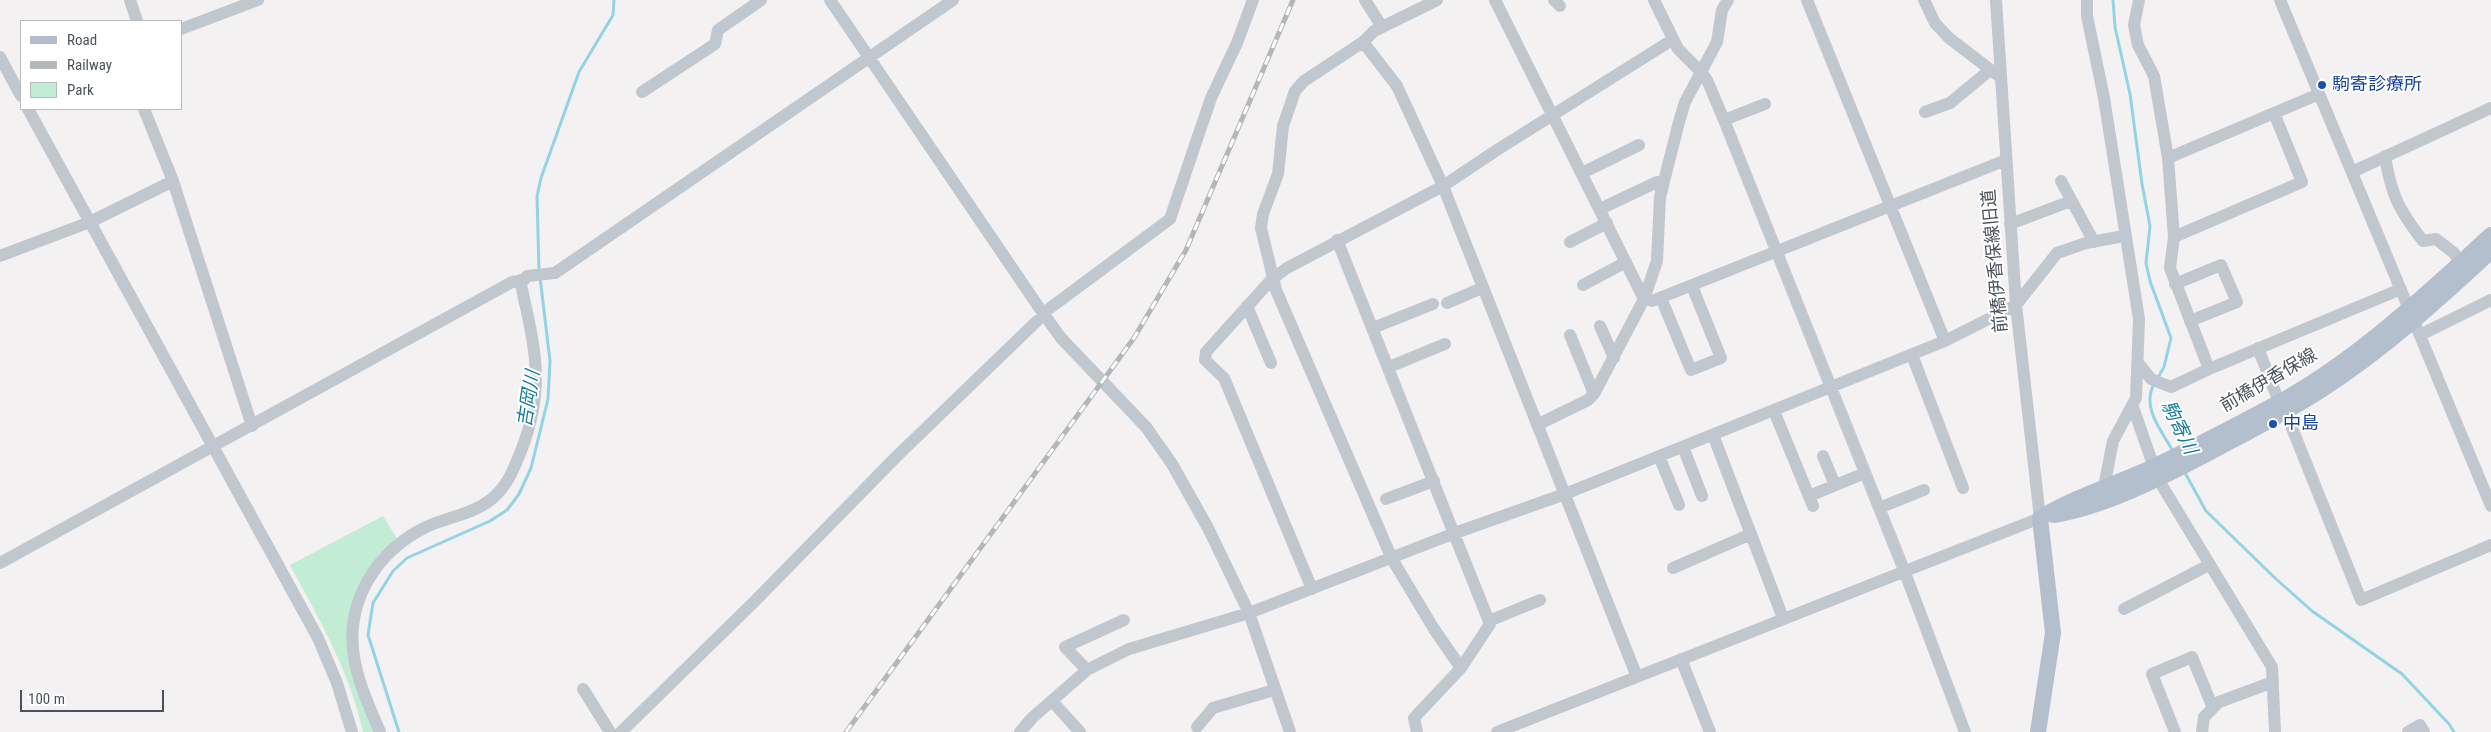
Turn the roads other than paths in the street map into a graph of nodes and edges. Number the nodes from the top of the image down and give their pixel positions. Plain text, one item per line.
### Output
1 (130, 0) edge
2 (258, 0) edge
3 (761, 0) edge
4 (830, 0) edge
5 (953, 0) edge
6 (1253, 0) edge
7 (1364, 0) edge
8 (1495, 0) edge
9 (1654, 0) edge
10 (1728, 0) edge
11 (1807, 0) edge
12 (1924, 0) edge
13 (1996, 0) edge
14 (2087, 0) edge
15 (2139, 0) edge
16 (2280, 0) edge
17 (1432, 1) edge
18 (137, 20) edge
19 (1382, 27) junction
20 (182, 29) edge
21 (1672, 40) junction
22 (1363, 42) junction
23 (0, 57) edge
24 (868, 58) junction
25 (1701, 72) junction
26 (1995, 73) junction
27 (642, 92) dead end
28 (20, 94) edge
29 (2319, 94) junction
30 (1765, 104) dead end
31 (2491, 108) edge
32 (29, 110) edge
33 (144, 110) edge
34 (1925, 112) dead end
35 (2274, 113) junction
36 (1554, 115) junction
37 (1724, 120) junction
38 (1639, 144) dead end
39 (2385, 156) junction
40 (2168, 158) junction
41 (2006, 160) junction
42 (2352, 172) junction
43 (1582, 173) junction
44 (173, 181) junction
45 (2060, 181) dead end
46 (1443, 186) junction
47 (1662, 191) junction
48 (2072, 201) junction
49 (1889, 207) junction
50 (1600, 209) junction
51 (90, 222) junction
52 (1607, 223) junction
53 (2010, 224) junction
54 (2491, 235) edge
55 (2124, 236) junction
56 (2174, 237) junction
57 (1337, 240) junction
58 (1570, 242) dead end
59 (2094, 242) junction
60 (2491, 251) edge
61 (1776, 252) junction
62 (0, 256) edge
63 (1626, 262) junction
64 (2460, 263) junction
65 (524, 278) junction
66 (1272, 279) junction
67 (2175, 284) junction
68 (1583, 285) dead end
69 (1692, 286) junction
70 (1482, 288) junction
71 (2401, 289) junction
72 (1644, 298) junction
73 (1661, 298) junction
74 (2491, 300) edge
75 (1447, 303) dead end
76 (1433, 304) dead end
77 (2016, 305) junction
78 (1247, 306) junction
79 (1050, 308) dead end
80 (1037, 321) dead end
81 (2190, 321) junction
82 (2414, 322) junction
83 (1600, 326) dead end
84 (1373, 328) junction
85 (1570, 335) dead end
86 (1945, 341) junction
87 (1445, 344) dead end
88 (2258, 348) junction
89 (1912, 355) junction
90 (1614, 358) junction
91 (1271, 363) dead end
92 (2139, 364) junction
93 (1389, 367) junction
94 (2209, 369) junction
95 (1830, 388) junction
96 (1594, 394) junction
97 (2279, 402) junction
98 (2133, 407) junction
99 (1774, 410) junction
100 (2288, 418) dead end
101 (252, 426) junction
102 (1537, 426) junction
103 (1713, 435) junction
104 (214, 447) junction
105 (1683, 447) junction
106 (1659, 456) junction
107 (1823, 456) dead end
108 (2180, 461) junction
109 (1865, 473) junction
110 (2156, 473) junction
111 (1434, 481) junction
112 (1835, 485) junction
113 (2104, 487) junction
114 (1963, 488) dead end
115 (1924, 490) dead end
116 (1565, 494) junction
117 (1702, 496) dead end
118 (1386, 499) dead end
119 (1679, 505) dead end
120 (2491, 506) edge
121 (1879, 508) junction
122 (2040, 518) junction
123 (1455, 533) junction
124 (1752, 534) junction
125 (2491, 545) edge
126 (1392, 559) junction
127 (0, 563) edge
128 (2209, 565) junction
129 (1673, 568) dead end
130 (1904, 570) junction
131 (1312, 590) junction
132 (1540, 600) dead end
133 (2124, 609) dead end
134 (1249, 613) junction
135 (1783, 618) junction
136 (1124, 620) dead end
137 (1489, 621) junction
138 (1681, 659) junction
139 (1461, 668) junction
140 (1087, 670) junction
141 (1637, 677) junction
142 (2274, 682) junction
143 (583, 689) dead end
144 (1274, 690) junction
145 (1052, 701) junction
146 (2213, 708) junction
147 (1197, 727) dead end
148 (352, 732) edge
149 (380, 732) edge
150 (610, 732) edge
151 (621, 732) edge
152 (1020, 732) edge
153 (1080, 732) edge
154 (1290, 732) edge
155 (1417, 732) edge
156 (1496, 732) edge
157 (1710, 732) edge
158 (1965, 732) edge
159 (2038, 732) edge
160 (2175, 732) edge
161 (2202, 732) edge
162 (2275, 732) edge
163 (2408, 732) edge
164 (2424, 732) edge

1 - 18 street
2 - 20 street
3 - 27 street
4 - 24 street
5 - 24 street
6 - 79 street
7 - 19 street
8 - 36 street
9 - 21 street
10 - 25 street
11 - 49 street
12 - 26 street
13 - 26 street, 前橋伊香保線旧道
14 - 55 street
15 - 40 street
16 - 29 street
17 - 19 street
19 - 22 street
21 - 25 street
21 - 36 street
22 - 46 street
22 - 66 street
23 - 28 street
24 - 65 street
24 - 134 street
25 - 37 street
25 - 47 street
26 - 34 street
26 - 41 street, 前橋伊香保線旧道
29 - 35 street
29 - 42 street
30 - 37 street
31 - 39 street
32 - 51 street
33 - 44 street
35 - 40 street
35 - 56 street
36 - 43 street
36 - 46 street
37 - 61 street
38 - 43 street
39 - 42 street
39 - 64 street
40 - 56 street
41 - 49 street
41 - 53 street, 前橋伊香保線旧道
42 - 71 street
43 - 50 street
44 - 51 street
44 - 101 street
45 - 48 street
46 - 57 street
46 - 70 street
47 - 50 street
47 - 72 street
48 - 53 street
48 - 59 street
49 - 61 street
49 - 86 street
50 - 52 street
51 - 62 street
51 - 104 street
52 - 58 street
52 - 63 street
53 - 77 street, 前橋伊香保線旧道
54 - 64 main road, 前橋伊香保線
55 - 59 street
55 - 92 street
56 - 67 street
57 - 66 street
57 - 84 street
59 - 77 street
60 - 82 main road, 前橋伊香保線
61 - 69 street
61 - 95 street
63 - 68 street
63 - 72 street
64 - 82 main road, 前橋伊香保線
65 - 101 street
65 - 149 street
66 - 78 street
66 - 126 street
67 - 81 street
67 - 81 street
69 - 73 street
69 - 73 street
70 - 75 street
70 - 102 street
71 - 82 street
71 - 88 street
72 - 73 street
72 - 90 street
74 - 82 street
76 - 84 street
77 - 86 street
77 - 122 street, 前橋伊香保線旧道
78 - 91 street
78 - 131 street
80 - 151 street
81 - 94 street
82 - 97 main road, 前橋伊香保線
82 - 108 main road, 前橋伊香保線
82 - 120 street
83 - 90 street
84 - 93 street
85 - 96 street
86 - 89 street
87 - 93 street
88 - 94 street
88 - 97 street
89 - 95 street
89 - 114 street
90 - 96 street
92 - 94 street
92 - 98 street
93 - 111 street
95 - 99 street
95 - 109 street
96 - 102 street
97 - 108 main road, 前橋伊香保線
98 - 110 street
98 - 113 street
99 - 103 street
99 - 112 street
100 - 125 street
101 - 104 street
102 - 116 street
103 - 105 street
103 - 124 street
104 - 127 street
104 - 148 street
105 - 106 street
105 - 117 street
106 - 116 street
106 - 119 street
107 - 112 street
108 - 110 main road, 前橋伊香保線
109 - 112 street
109 - 121 street
110 - 113 main road, 前橋伊香保線
110 - 122 main road, 前橋伊香保線
110 - 128 street
111 - 118 street
111 - 123 street
113 - 122 main road, 前橋伊香保線
115 - 121 street
116 - 123 street
116 - 141 street
121 - 130 street
122 - 130 street
122 - 159 main road
123 - 126 street
123 - 137 street
124 - 129 street
124 - 135 street
126 - 131 street
126 - 139 street
128 - 133 street
128 - 142 street
130 - 135 street
130 - 158 street
131 - 134 street
132 - 137 street
134 - 140 street
134 - 144 street
135 - 138 street
136 - 140 street
137 - 139 street
138 - 141 street
138 - 157 street
139 - 155 street
140 - 145 street
141 - 156 street
142 - 146 street
142 - 162 street
143 - 150 street
144 - 147 street
144 - 154 street
145 - 152 street
145 - 153 street
146 - 160 street
146 - 161 street
163 - 164 street

